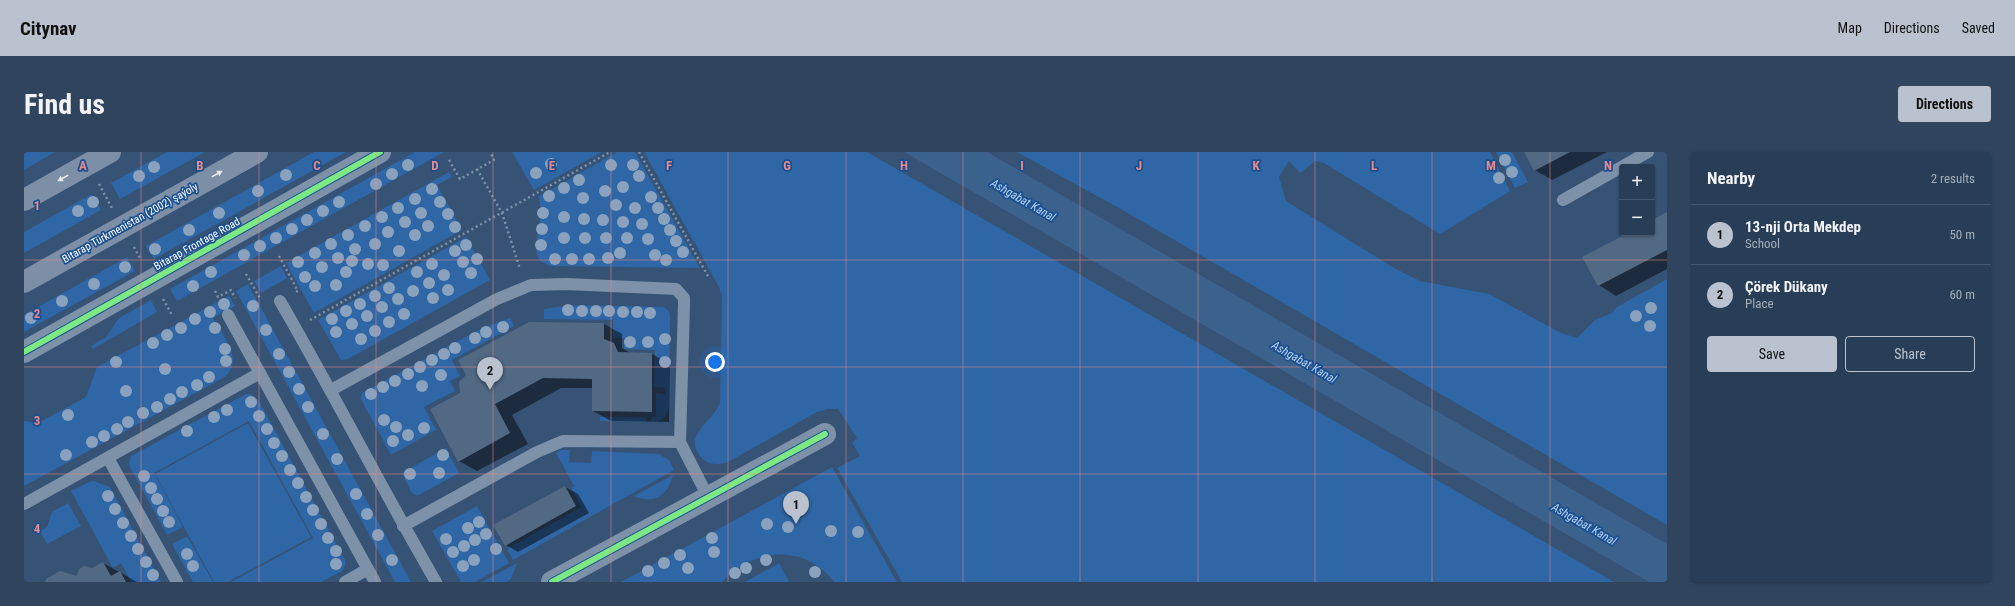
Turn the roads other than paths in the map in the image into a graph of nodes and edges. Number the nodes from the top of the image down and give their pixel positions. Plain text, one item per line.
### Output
1 (110, 152) edge
2 (257, 152) edge
3 (380, 152) edge
4 (1648, 152) edge
5 (24, 200) edge
6 (1563, 200) dead end
7 (24, 282) edge
8 (280, 301) dead end
9 (228, 315) dead end
10 (24, 352) edge
11 (260, 373) junction
12 (331, 390) junction
13 (825, 434) dead end
14 (680, 442) junction
15 (108, 458) junction
16 (708, 497) junction
17 (24, 504) edge
18 (404, 526) junction
19 (368, 569) junction
20 (177, 582) edge
21 (345, 582) edge
22 (376, 582) edge
23 (436, 582) edge
24 (552, 582) edge

1 -> 5 main road
7 -> 2 main road, Bitarap Türkmenistan (2002) şaýoly
3 - 10 street, Bitarap Frontage Road
4 - 6 lane
8 - 12 lane
9 - 11 lane
11 - 15 lane
11 - 19 lane
12 - 14 lane
12 - 18 lane
13 - 16 street
14 - 16 lane
14 - 18 lane
15 - 17 lane
15 - 20 lane
16 - 24 street
18 - 23 lane
19 - 21 lane
19 - 22 lane

